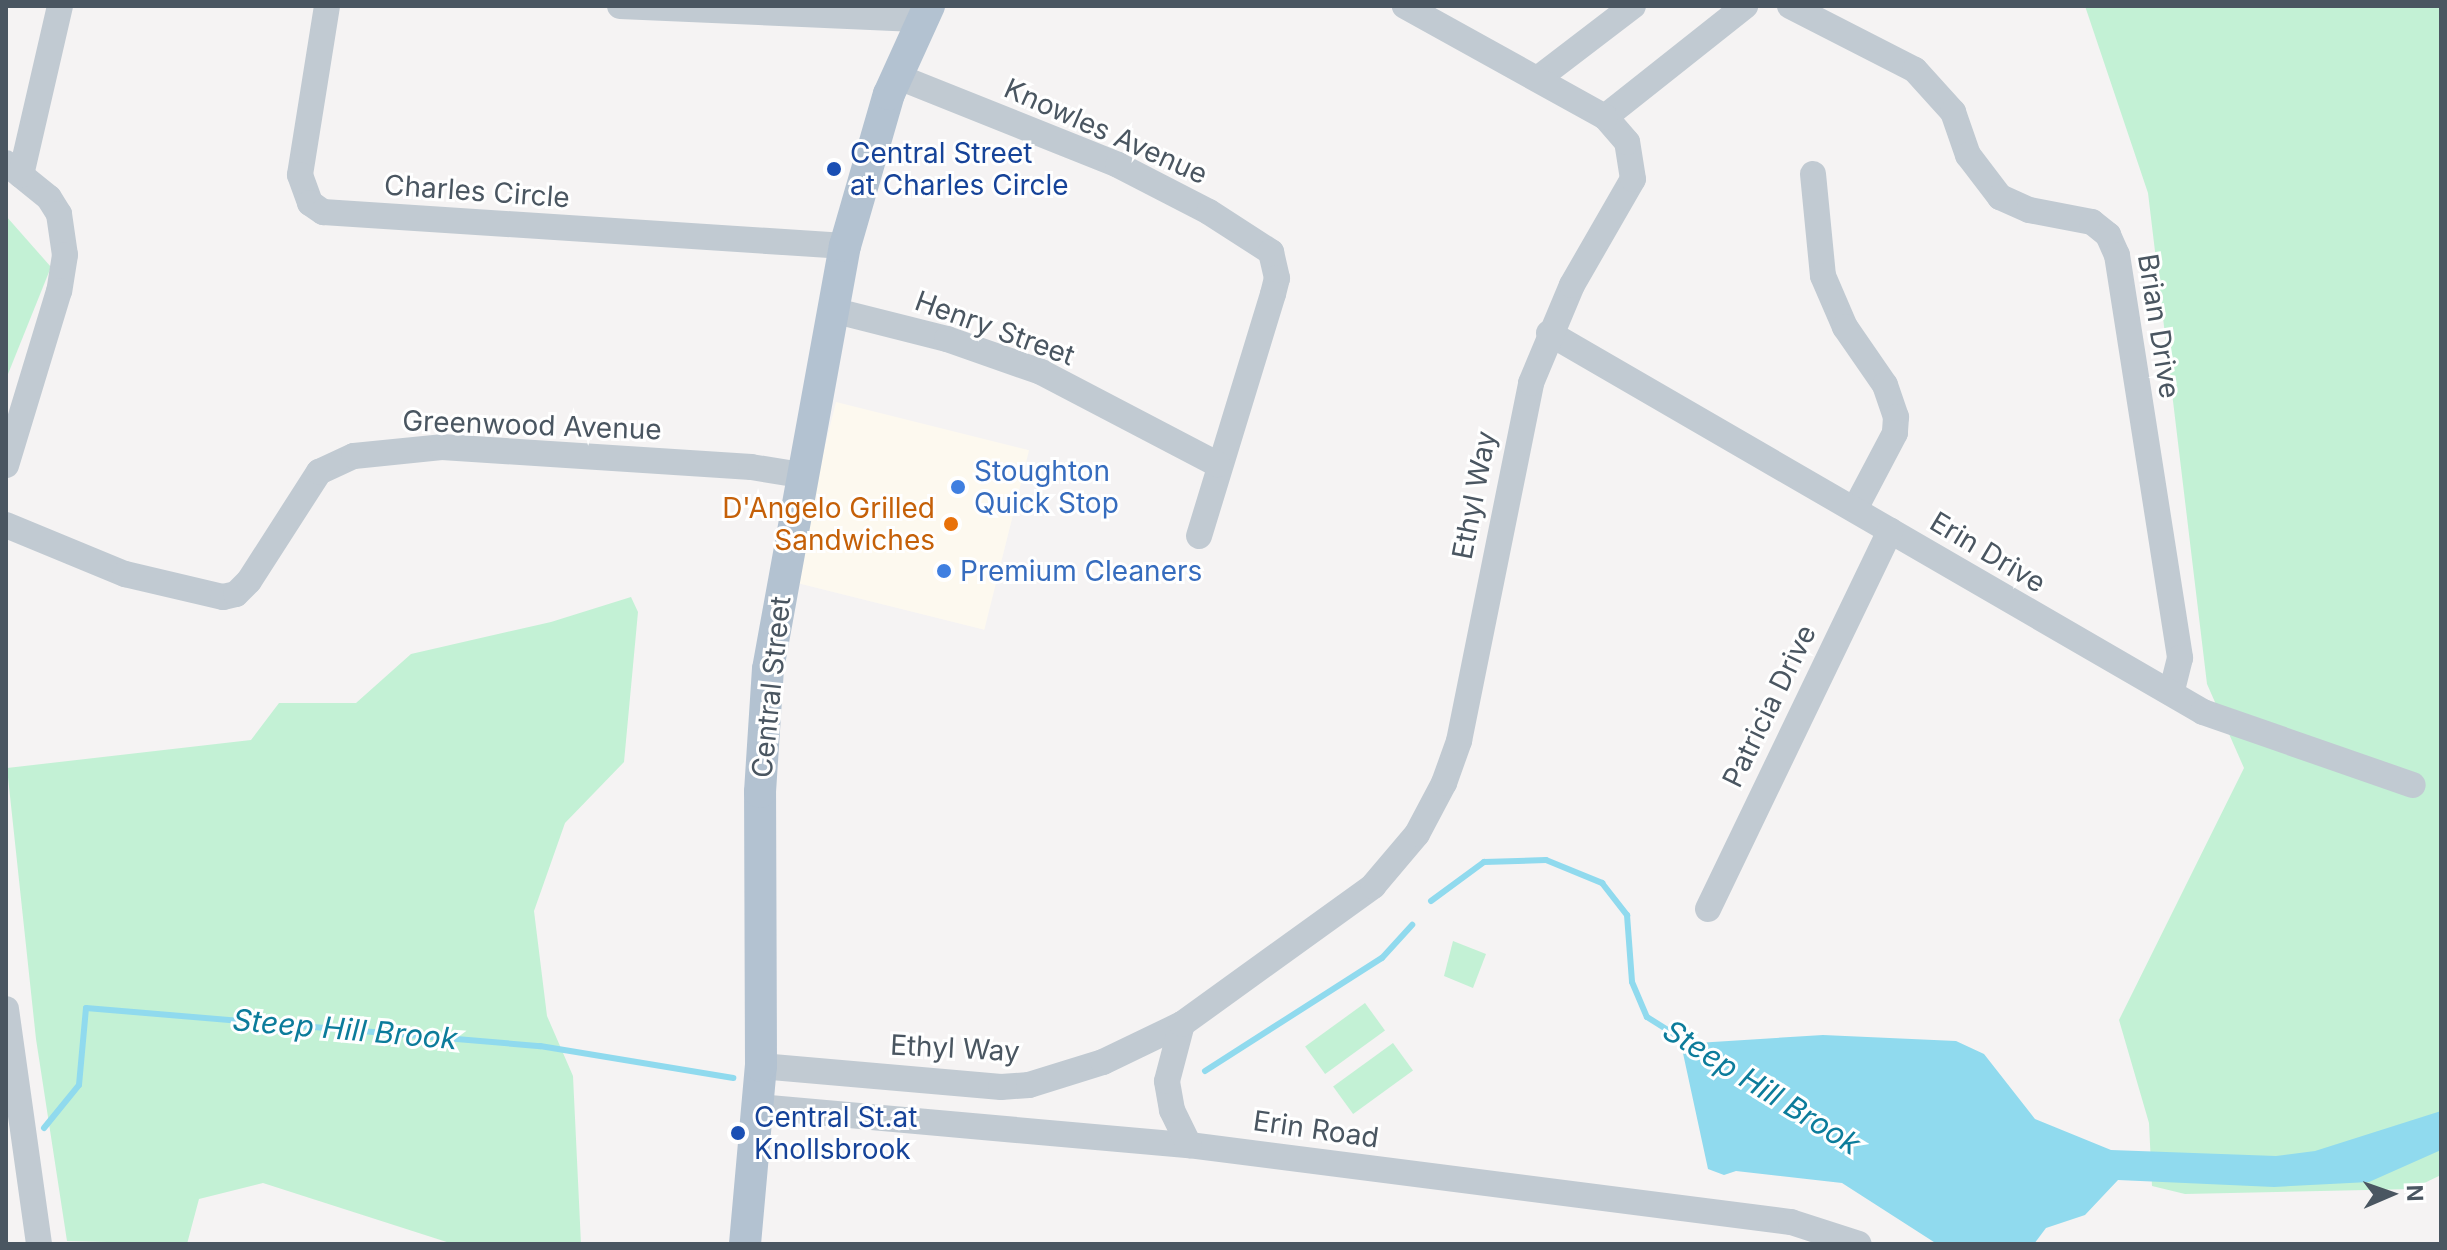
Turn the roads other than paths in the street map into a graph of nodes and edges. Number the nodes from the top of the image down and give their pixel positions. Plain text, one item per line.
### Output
1 (60, 6) edge
2 (327, 6) edge
3 (620, 6) edge
4 (1405, 6) edge
5 (1633, 6) edge
6 (1745, 6) edge
7 (1790, 6) edge
8 (926, 13) edge
9 (896, 76) junction
10 (1540, 77) junction
11 (1605, 117) junction
12 (13, 169) edge
13 (1813, 174) dead end
14 (845, 246) junction
15 (832, 310) junction
16 (1549, 333) junction
17 (1217, 464) junction
18 (6, 465) edge
19 (801, 475) junction
20 (1855, 509) junction
21 (6, 525) edge
22 (1890, 531) junction
23 (1199, 536) dead end
24 (2171, 693) junction
25 (2413, 785) dead end
26 (1708, 909) dead end
27 (6, 1009) edge
28 (1182, 1024) junction
29 (761, 1066) junction
30 (759, 1107) junction
31 (1189, 1145) junction
32 (39, 1244) edge
33 (745, 1244) edge
34 (1859, 1244) edge

1 - 12 street
2 - 14 street, Charles Circle
3 - 8 street
4 - 10 street, Ethyl Way
5 - 10 street
6 - 11 street
7 - 24 street, Brian Drive
8 - 9 main road, Central Street
9 - 14 main road, Central Street
9 - 17 street, Knowles Avenue
10 - 11 street, Ethyl Way
11 - 16 street, Ethyl Way
12 - 18 street
13 - 20 street
14 - 15 main road, Central Street
15 - 17 street, Henry Street
15 - 19 main road, Central Street
16 - 20 street, Erin Drive
16 - 28 street, Ethyl Way
17 - 23 street
19 - 21 street, Greenwood Avenue
19 - 29 main road, Central Street
20 - 22 street, Erin Drive
22 - 24 street, Erin Drive
22 - 26 street, Patricia Drive
24 - 25 street, Erin Drive
27 - 32 street
28 - 29 street, Ethyl Way
28 - 31 street
29 - 30 main road, Central Street
30 - 31 street, Erin Road
30 - 33 main road, Central Street
31 - 34 street, Erin Road

